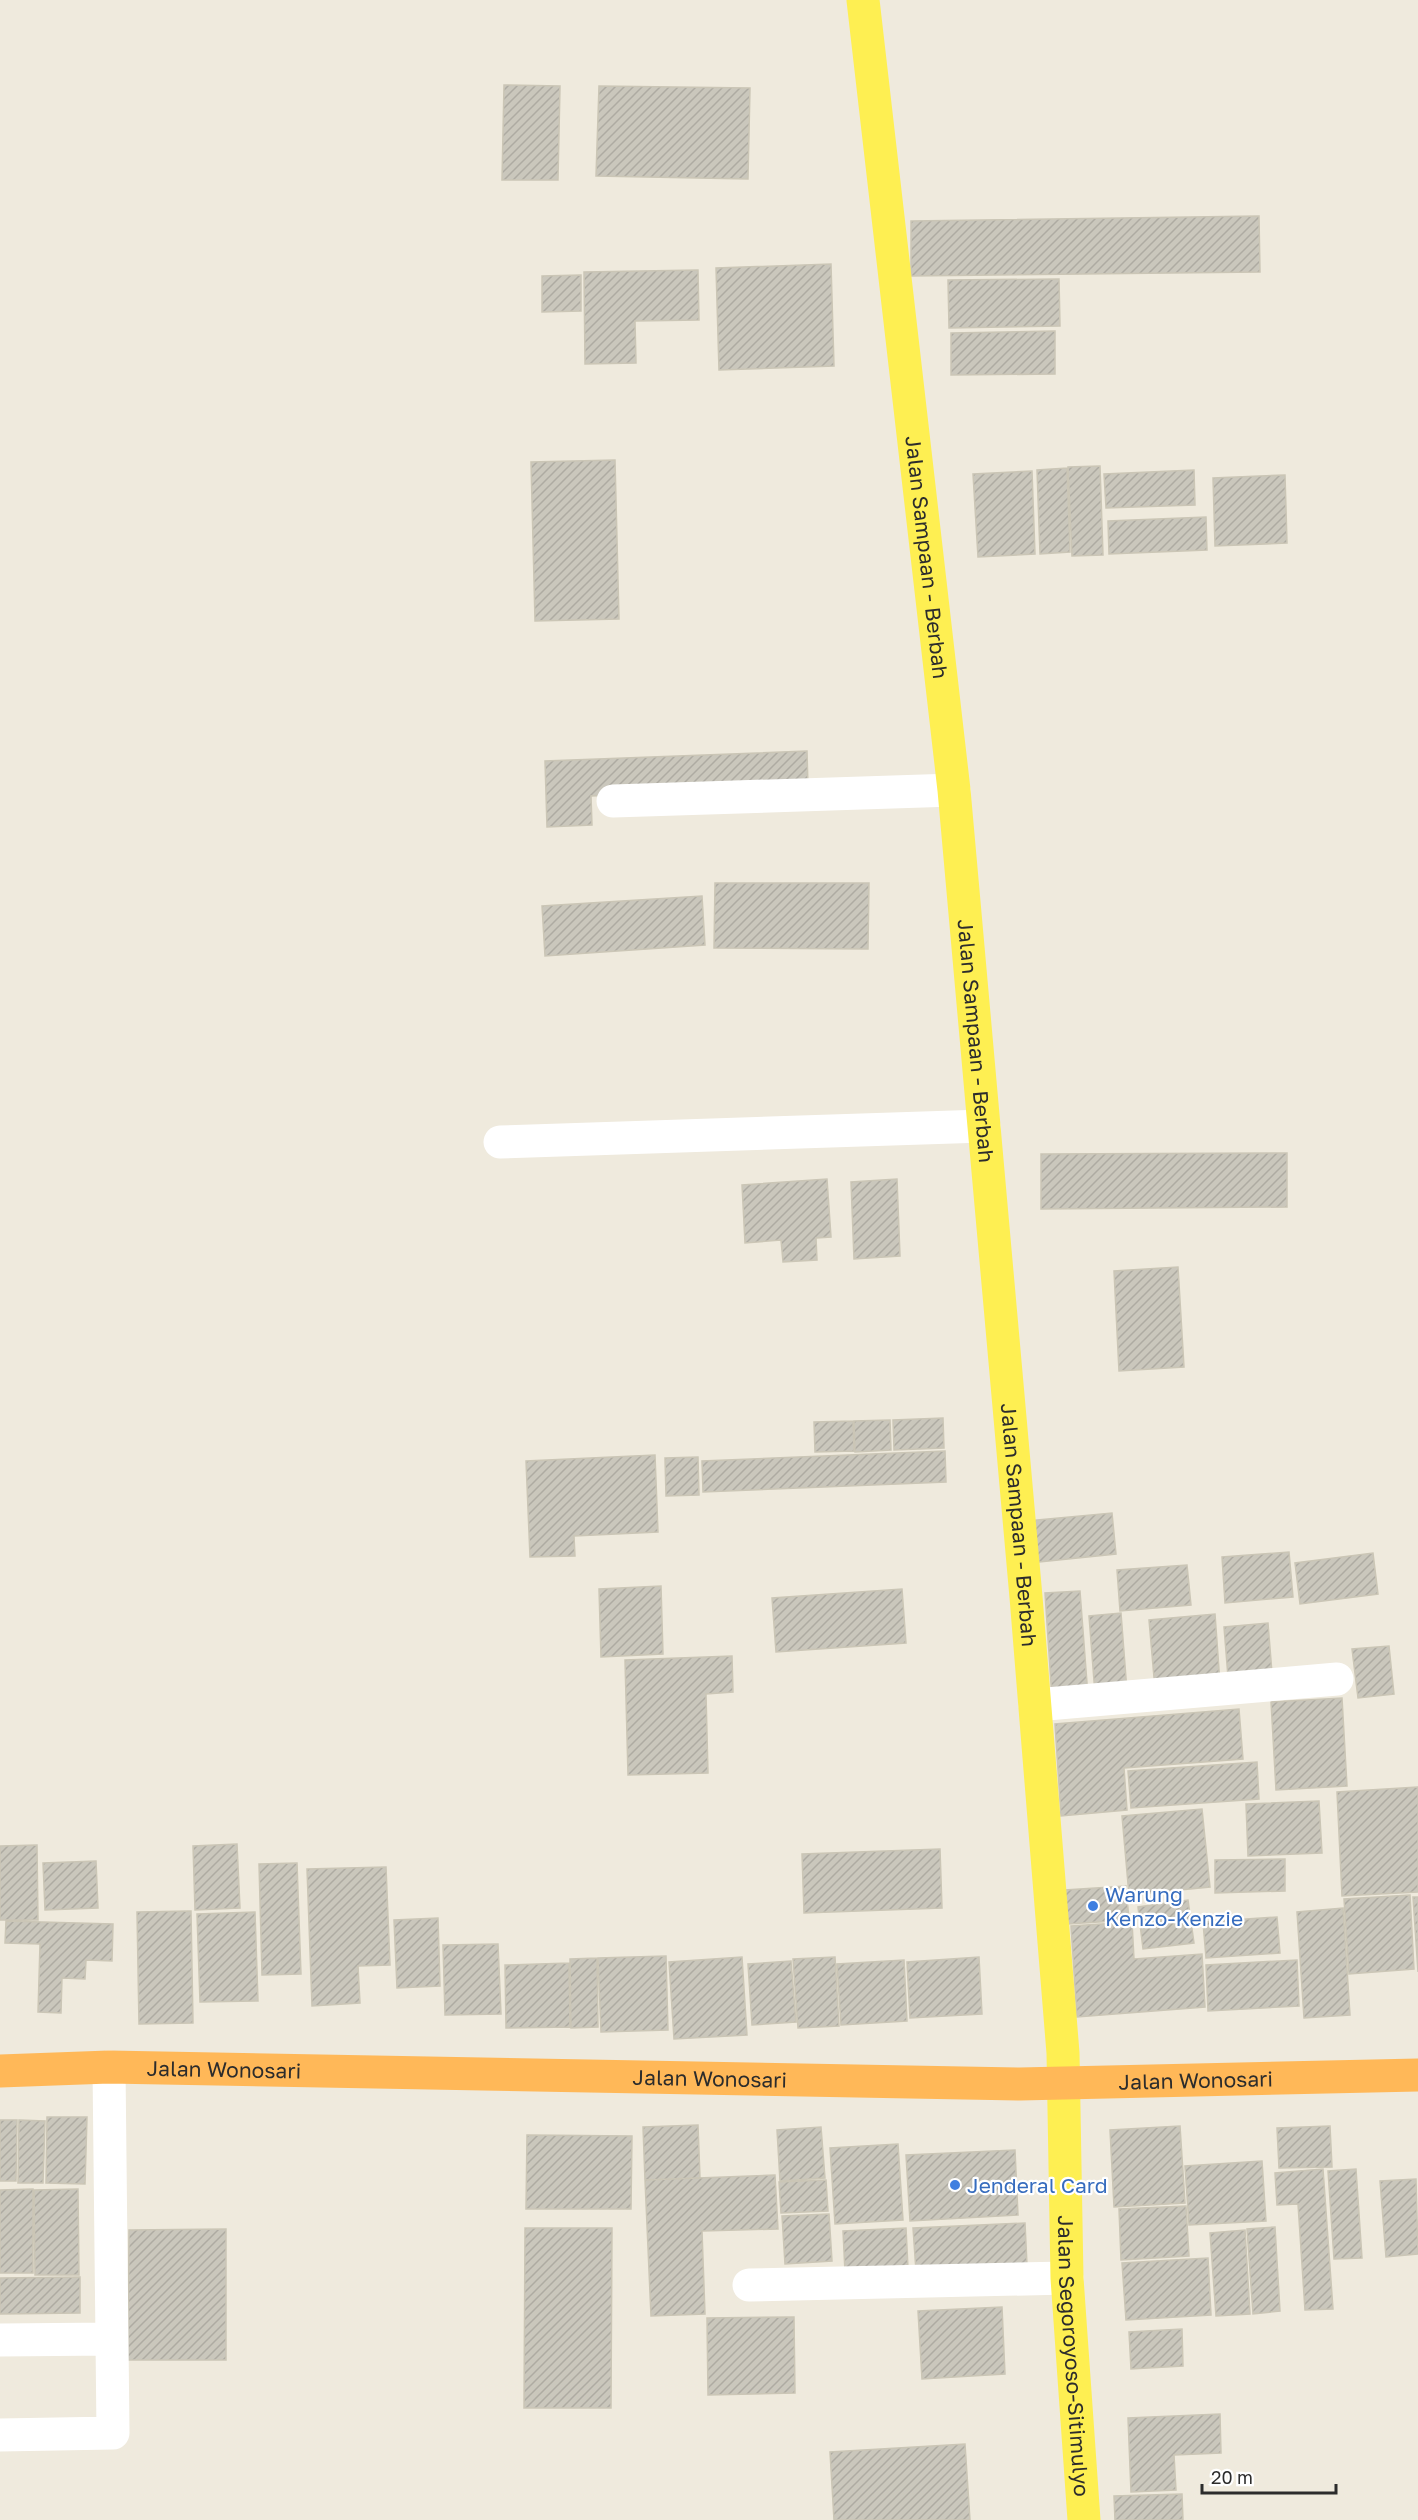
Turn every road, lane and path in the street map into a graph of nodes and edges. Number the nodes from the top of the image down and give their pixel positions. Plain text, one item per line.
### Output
1 (863, 0) edge
2 (954, 790) junction
3 (613, 801) dead end
4 (984, 1126) junction
5 (500, 1142) dead end
6 (1337, 1679) dead end
7 (1035, 1705) junction
8 (109, 2067) junction
9 (0, 2071) edge
10 (1418, 2075) edge
11 (1064, 2083) junction
12 (1067, 2278) junction
13 (749, 2285) dead end
14 (111, 2339) junction
15 (0, 2340) edge
16 (0, 2435) edge
17 (1084, 2520) edge

1 - 2 main road, Jalan Sampaan - Berbah
2 - 3 street
2 - 4 main road, Jalan Sampaan - Berbah
4 - 5 street
4 - 7 main road, Jalan Sampaan - Berbah
6 - 7 street
7 - 11 main road, Jalan Sampaan - Berbah
8 - 9 highway, Jalan Wonosari
8 - 11 highway, Jalan Wonosari
8 - 14 street
10 - 11 highway, Jalan Wonosari
11 - 12 main road, Jalan Segoroyoso-Sitimulyo
12 - 13 street
12 - 17 main road, Jalan Segoroyoso-Sitimulyo
14 - 15 street
14 - 16 street

